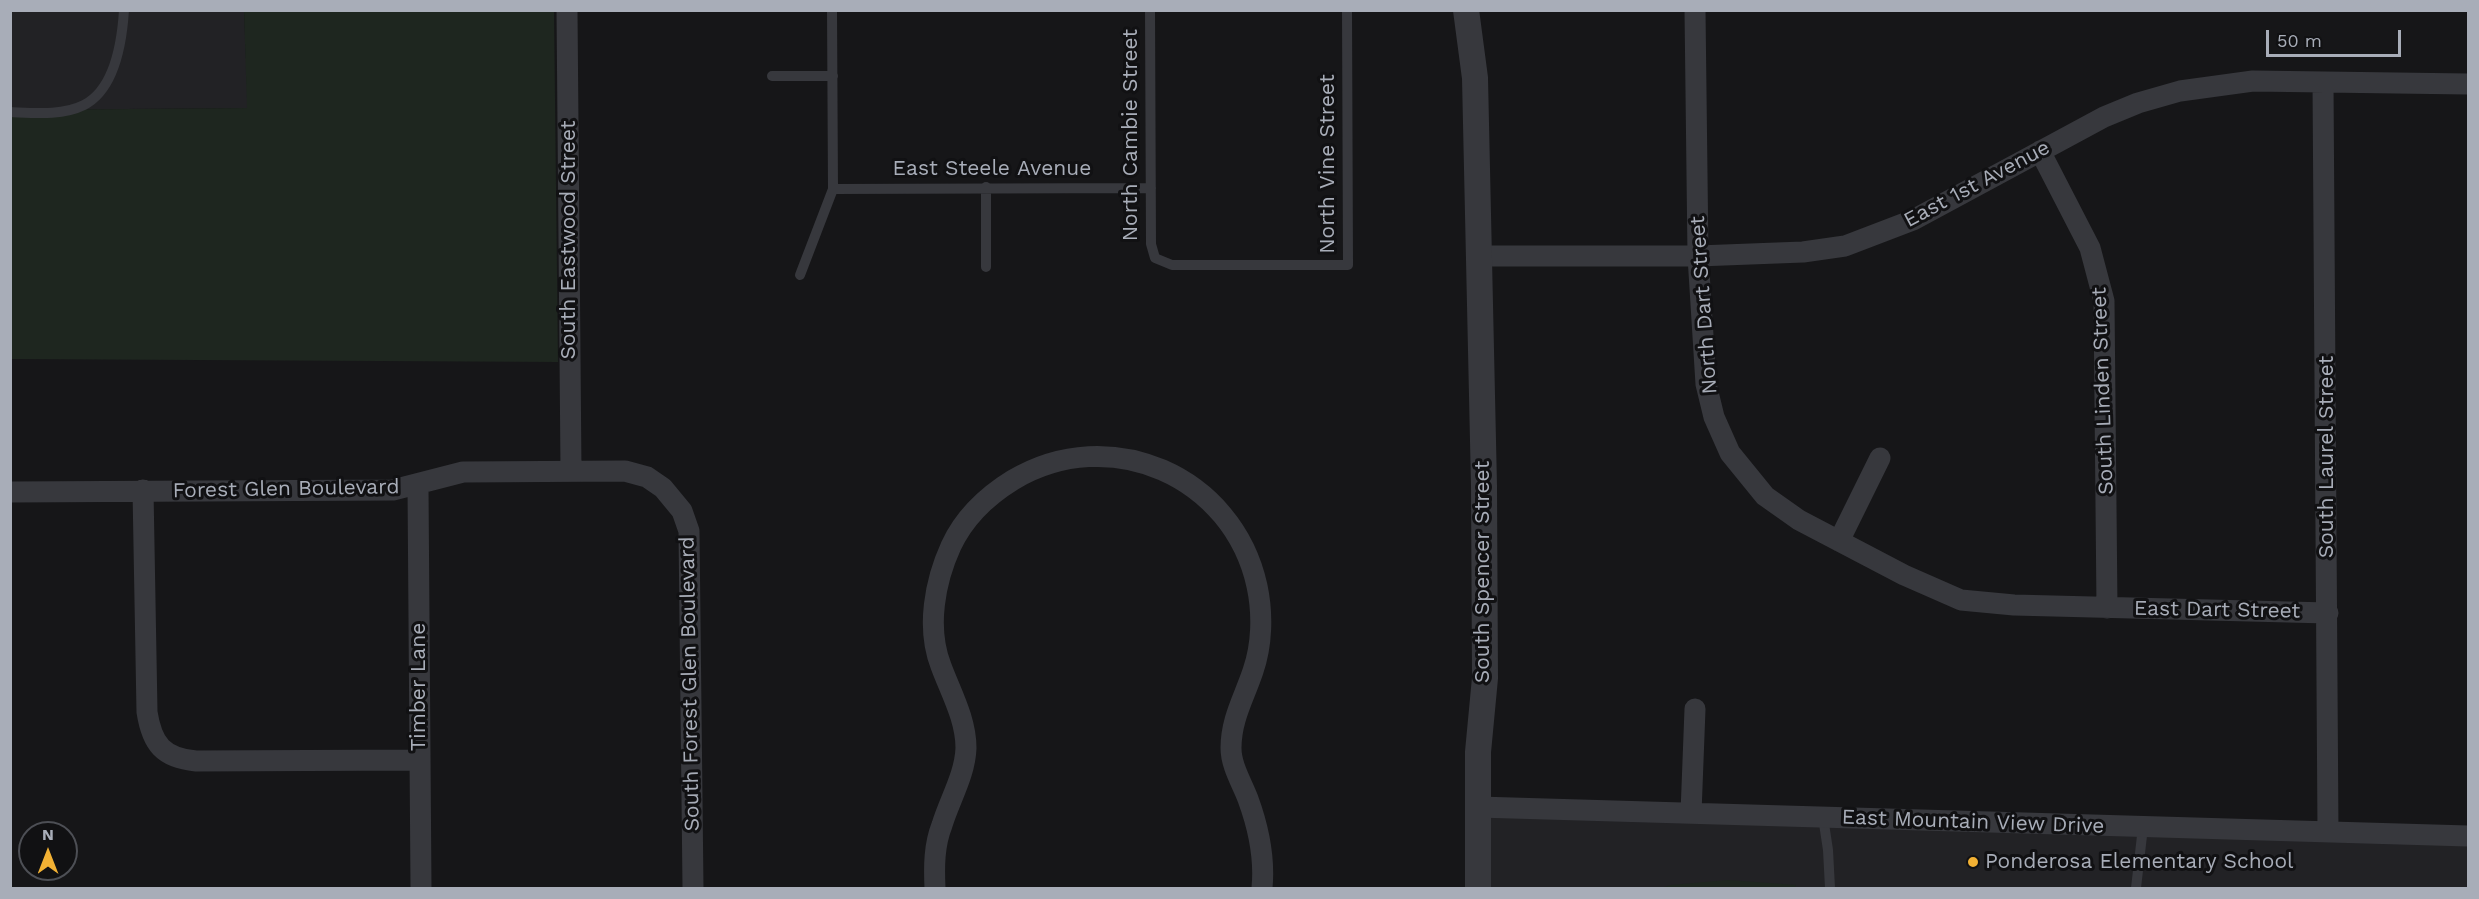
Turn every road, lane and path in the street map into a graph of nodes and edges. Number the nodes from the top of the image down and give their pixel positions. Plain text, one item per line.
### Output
1 (124, 10) edge
2 (567, 10) edge
3 (832, 10) edge
4 (1150, 10) edge
5 (1347, 10) edge
6 (1466, 10) edge
7 (1695, 10) edge
8 (833, 75) junction
9 (772, 76) dead end
10 (2324, 82) junction
11 (2469, 84) edge
12 (10, 112) edge
13 (2040, 151) junction
14 (986, 187) junction
15 (1151, 188) junction
16 (833, 189) junction
17 (1477, 256) junction
18 (1698, 256) junction
19 (1155, 258) joint
20 (986, 267) dead end
21 (800, 275) dead end
22 (1880, 458) dead end
23 (571, 470) junction
24 (417, 486) junction
25 (663, 488) joint
26 (143, 490) junction
27 (10, 492) edge
28 (1839, 541) junction
29 (2107, 608) junction
30 (2328, 613) junction
31 (1695, 710) dead end
32 (419, 760) junction
33 (1478, 807) junction
34 (1691, 813) junction
35 (1823, 817) junction
36 (2143, 827) junction
37 (2328, 832) junction
38 (2469, 836) edge
39 (421, 888) edge
40 (693, 888) edge
41 (935, 888) edge
42 (1262, 888) edge
43 (1478, 888) edge
44 (1830, 888) edge
45 (2136, 888) edge

1 - 12 lane
2 - 23 street, South Eastwood Street
3 - 8 lane
4 - 15 lane, North Cambie Street
5 - 19 lane, North Vine Street
6 - 17 street, South Spencer Street
7 - 18 street, North Dart Street
8 - 9 lane
8 - 16 lane
10 - 11 street, East 1st Avenue
10 - 13 street, East 1st Avenue
10 - 30 street, South Laurel Street
13 - 18 street, East 1st Avenue
13 - 29 street, South Linden Street
14 - 15 lane, East Steele Avenue
14 - 16 lane, East Steele Avenue
14 - 20 lane
15 - 19 lane, North Cambie Street
16 - 21 lane
17 - 18 street, East 1st Avenue
17 - 33 street, South Spencer Street
18 - 28 street, North Dart Street
22 - 28 street
23 - 24 street, Forest Glen Boulevard
23 - 25 street, Forest Glen Boulevard
24 - 26 street, Forest Glen Boulevard
24 - 32 street, Timber Lane
25 - 40 street, South Forest Glen Boulevard
26 - 27 street, Forest Glen Boulevard
26 - 32 street
28 - 29 street, North Dart Street
29 - 30 street, East Dart Street
30 - 37 street, South Laurel Street
31 - 34 street
32 - 39 street, Timber Lane
33 - 34 street, East Mountain View Drive
33 - 43 street, South Spencer Street
34 - 35 street, East Mountain View Drive
35 - 36 street, East Mountain View Drive
35 - 44 lane
36 - 37 street, East Mountain View Drive
36 - 45 lane
37 - 38 street, East Mountain View Drive
41 - 42 street

